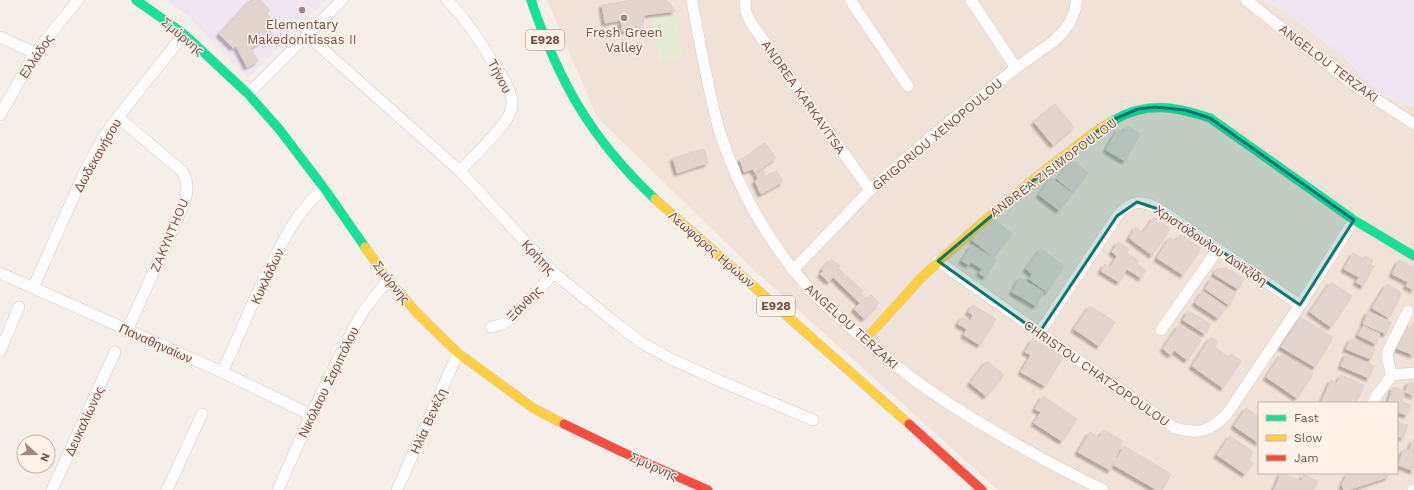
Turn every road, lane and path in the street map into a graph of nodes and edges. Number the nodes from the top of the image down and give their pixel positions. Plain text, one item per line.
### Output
1 (78, 0) edge
2 (136, 0) edge
3 (342, 0) edge
4 (447, 0) edge
5 (531, 0) edge
6 (692, 0) edge
7 (745, 0) edge
8 (850, 0) edge
9 (971, 0) edge
10 (1077, 0) edge
11 (1246, 0) edge
12 (184, 34) junction
13 (307, 35) junction
14 (0, 37) edge
15 (36, 53) junction
16 (1016, 68) junction
17 (908, 86) dead end
18 (248, 94) junction
19 (0, 115) edge
20 (118, 117) junction
21 (1414, 124) edge
22 (460, 171) junction
23 (324, 188) junction
24 (870, 190) junction
25 (1354, 220) junction
26 (1218, 249) junction
27 (1414, 256) edge
28 (938, 261) junction
29 (793, 270) junction
30 (0, 273) edge
31 (554, 274) junction
32 (388, 280) junction
33 (33, 288) junction
34 (1300, 305) junction
35 (19, 307) dead end
36 (1408, 311) dead end
37 (491, 327) dead end
38 (1161, 330) dead end
39 (127, 331) junction
40 (1039, 333) junction
41 (865, 340) junction
42 (0, 351) edge
43 (116, 352) dead end
44 (458, 353) junction
45 (222, 372) junction
46 (1414, 373) edge
47 (1392, 375) junction
48 (1373, 402) edge
49 (202, 414) dead end
50 (311, 415) junction
51 (812, 420) dead end
52 (52, 490) edge
53 (167, 490) edge
54 (278, 490) edge
55 (397, 490) edge
56 (708, 490) edge
57 (982, 490) edge
58 (1103, 490) edge

1 - 15 street, Ελλάδος
2 - 12 street, Σμύρνης
3 - 13 street
4 - 22 street, Τήνου
5 - 57 street, Λεωφόρος Ηρώων / E928
6 - 29 street, ANGELOU TERZAKI
7 - 24 street, ANDREA KARKAVITSA
8 - 17 street
9 - 16 street
10 - 16 street, GRIGORIOU XENOPOULOU
11 - 21 street, ANGELOU TERZAKI
12 - 18 street, Σμύρνης
12 - 20 street, Δωδεκανήσου
13 - 18 street
13 - 22 street, Κρήτης
14 - 15 street
15 - 19 street, Ελλάδος
16 - 24 street, GRIGORIOU XENOPOULOU
18 - 23 street, Σμύρνης
20 - 33 street, Δωδεκανήσου
20 - 39 street, ZAKYNTHOU
22 - 31 street, Κρήτης
23 - 32 street, Σμύρνης
23 - 45 street, Κυκλάδων
24 - 29 street, GRIGORIOU XENOPOULOU
25 - 27 street, ANDREA ZISIMOPOULOU
25 - 28 street, ANDREA ZISIMOPOULOU
25 - 34 street, CHRISTOU CHATZOPOULOU
26 - 34 street, Χριστόδουλου Δοϊτζίδη
26 - 38 street
26 - 40 street, Χριστόδουλου Δοϊτζίδη
28 - 40 street, CHRISTOU CHATZOPOULOU
28 - 41 street, ANDREA ZISIMOPOULOU
29 - 41 street, ANGELOU TERZAKI
30 - 33 street, Παναθηναίων
31 - 37 street, Ξάνθης
31 - 51 street, Κρήτης
32 - 44 street, Σμύρνης
32 - 50 street, Νικόλαου Σαριπόλου
33 - 39 street, Παναθηναίων
34 - 40 street, CHRISTOU CHATZOPOULOU
35 - 42 street
36 - 47 street
39 - 45 street, Παναθηναίων
41 - 58 street, ANGELOU TERZAKI
43 - 52 street, Δευκαλίωνος
44 - 55 street, Ηλία Βενέζη
44 - 56 street, Σμύρνης
45 - 50 street, Παναθηναίων
46 - 47 street
47 - 48 street
49 - 53 street
50 - 54 street, Νικόλαου Σαριπόλου

